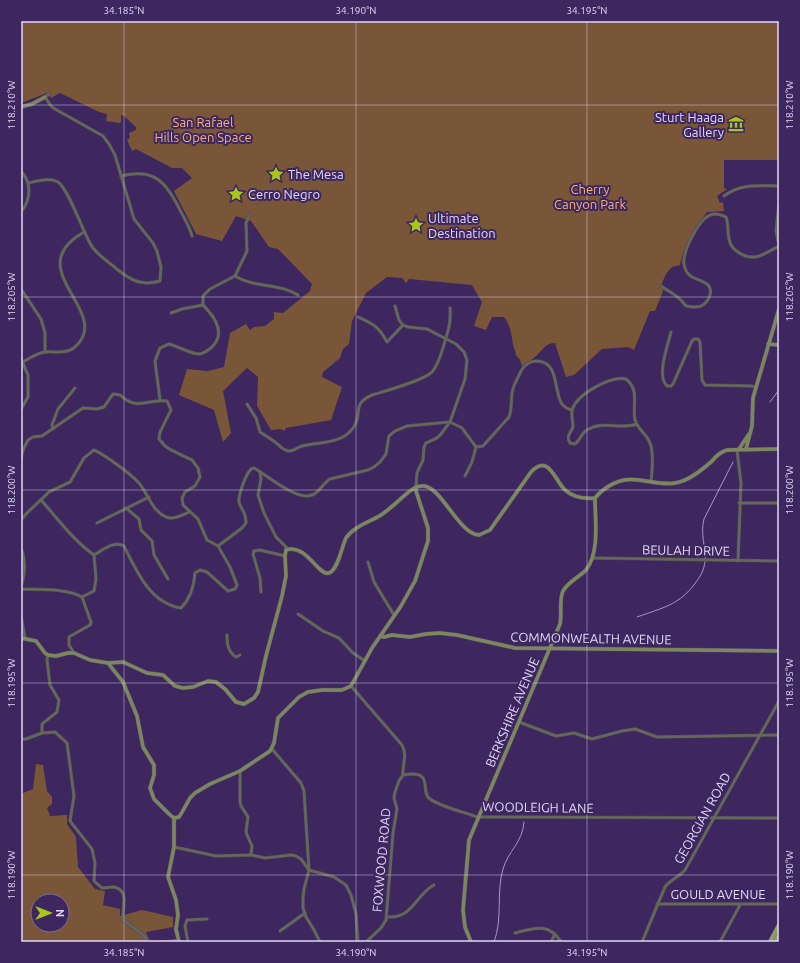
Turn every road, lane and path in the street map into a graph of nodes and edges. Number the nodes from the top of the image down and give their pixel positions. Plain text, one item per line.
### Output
1 (49, 94) dead end
2 (45, 97) junction
3 (21, 107) edge
4 (21, 171) edge
5 (121, 176) junction
6 (28, 183) junction
7 (779, 186) edge
8 (724, 196) dead end
9 (779, 204) edge
10 (21, 212) edge
11 (250, 214) dead end
12 (84, 232) junction
13 (192, 236) dead end
14 (779, 246) edge
15 (235, 276) junction
16 (661, 286) dead end
17 (21, 289) edge
18 (298, 295) dead end
19 (203, 305) junction
20 (396, 306) dead end
21 (450, 308) dead end
22 (779, 309) edge
23 (171, 313) dead end
24 (358, 318) dead end
25 (403, 326) junction
26 (671, 332) dead end
27 (446, 339) junction
28 (768, 344) junction
29 (779, 345) edge
30 (45, 352) junction
31 (21, 359) edge
32 (23, 362) junction
33 (75, 388) dead end
34 (756, 388) junction
35 (160, 400) junction
36 (247, 404) dead end
37 (21, 409) edge
38 (572, 410) junction
39 (450, 422) junction
40 (637, 424) junction
41 (54, 429) junction
42 (750, 433) junction
43 (476, 447) junction
44 (738, 449) junction
45 (746, 449) junction
46 (779, 449) edge
47 (21, 459) edge
48 (260, 471) junction
49 (465, 476) dead end
50 (651, 481) junction
51 (416, 487) junction
52 (149, 497) junction
53 (595, 498) junction
54 (41, 500) junction
55 (740, 503) junction
56 (779, 503) edge
57 (126, 508) junction
58 (189, 512) junction
59 (21, 520) edge
60 (97, 523) dead end
61 (218, 546) junction
62 (21, 548) edge
63 (288, 549) junction
64 (94, 554) junction
65 (285, 556) junction
66 (592, 558) junction
67 (738, 561) junction
68 (368, 562) dead end
69 (779, 562) edge
70 (168, 579) dead end
71 (21, 588) edge
72 (261, 592) dead end
73 (82, 598) junction
74 (298, 614) dead end
75 (21, 616) edge
76 (394, 616) junction
77 (227, 635) dead end
78 (380, 636) junction
79 (23, 638) edge
80 (550, 649) junction
81 (779, 651) edge
82 (74, 653) junction
83 (48, 655) junction
84 (240, 655) dead end
85 (365, 661) junction
86 (116, 662) junction
87 (108, 663) junction
88 (112, 670) junction
89 (351, 686) junction
90 (779, 701) edge
91 (519, 722) junction
92 (42, 733) junction
93 (779, 735) edge
94 (759, 736) junction
95 (21, 738) edge
96 (272, 749) junction
97 (240, 771) junction
98 (403, 775) junction
99 (480, 817) junction
100 (174, 818) junction
101 (779, 818) edge
102 (713, 819) junction
103 (174, 847) junction
104 (251, 855) junction
105 (309, 870) junction
106 (434, 885) dead end
107 (657, 904) junction
108 (779, 904) edge
109 (740, 905) junction
110 (304, 913) junction
111 (387, 917) junction
112 (207, 919) dead end
113 (779, 925) edge
114 (280, 932) dead end
115 (515, 933) dead end
116 (555, 934) junction
117 (779, 934) edge
118 (146, 942) edge
119 (179, 942) edge
120 (188, 942) edge
121 (320, 942) edge
122 (358, 942) edge
123 (366, 942) edge
124 (471, 942) edge
125 (550, 942) edge
126 (562, 942) edge
127 (642, 942) edge
128 (720, 942) edge
129 (770, 942) edge
130 (775, 942) edge

1 - 2 street
2 - 3 street
2 - 5 street
4 - 6 street
5 - 12 street
5 - 13 street
6 - 10 street
6 - 12 street
7 - 8 street
9 - 14 street
11 - 15 street
12 - 30 street
14 - 16 street
15 - 18 street
15 - 19 street
17 - 30 street
19 - 23 street
19 - 35 street
20 - 25 street
21 - 27 street
22 - 28 street
24 - 25 street
25 - 27 street
26 - 34 street
27 - 36 street
27 - 39 street
28 - 29 street
28 - 34 street
30 - 32 street
31 - 32 street
32 - 37 street
33 - 41 street
34 - 42 street
35 - 41 street
35 - 58 street
38 - 40 street
38 - 40 street
38 - 43 street
39 - 43 street
39 - 48 street
39 - 51 street
40 - 50 street
41 - 47 street
42 - 44 street
42 - 45 street
43 - 49 street
44 - 45 street
44 - 50 street
44 - 55 street
45 - 46 street
48 - 61 street
48 - 63 street
50 - 53 street
51 - 53 street
51 - 63 street
51 - 76 street
52 - 54 street
52 - 57 street
52 - 58 street
53 - 66 street, BERKSHIRE AVENUE
54 - 59 street
54 - 64 street
55 - 56 street
55 - 67 street
57 - 60 street
57 - 70 street
58 - 61 street
61 - 64 street
62 - 71 street
63 - 65 street
64 - 73 street
65 - 72 street
65 - 86 street
66 - 67 street, BEULAH DRIVE
66 - 80 street, BERKSHIRE AVENUE
67 - 69 street, BEULAH DRIVE
68 - 76 street
71 - 73 street
73 - 82 street
74 - 85 street
75 - 79 street
76 - 78 street
77 - 84 street
78 - 80 street, COMMONWEALTH AVENUE
78 - 85 street
79 - 83 street
80 - 81 street, COMMONWEALTH AVENUE
80 - 91 street, BERKSHIRE AVENUE
82 - 83 street
82 - 87 street
83 - 92 street
85 - 89 street
86 - 87 street
86 - 88 street
87 - 88 street
88 - 100 street
89 - 96 street
89 - 98 street
90 - 94 street, GEORGIAN ROAD
91 - 94 street
91 - 99 street, BERKSHIRE AVENUE
92 - 95 street
92 - 118 street
93 - 94 street
94 - 102 street, GEORGIAN ROAD
96 - 97 street
96 - 105 street
97 - 100 street
97 - 104 street
98 - 99 street, WOODLEIGH LANE
98 - 111 street, FOXWOOD ROAD
99 - 102 street, WOODLEIGH LANE
99 - 124 street, BERKSHIRE AVENUE
100 - 103 street
101 - 102 street, WOODLEIGH LANE
102 - 107 street, GEORGIAN ROAD
103 - 104 street
103 - 119 street
104 - 105 street
105 - 110 street
105 - 122 street
106 - 111 street
107 - 109 street, GOULD AVENUE
107 - 127 street, GEORGIAN ROAD
108 - 109 street, GOULD AVENUE
109 - 128 street
110 - 114 street
110 - 121 street
111 - 123 street, FOXWOOD ROAD
112 - 120 street
113 - 129 main road
115 - 116 street
116 - 125 street
116 - 126 street
117 - 130 main road

